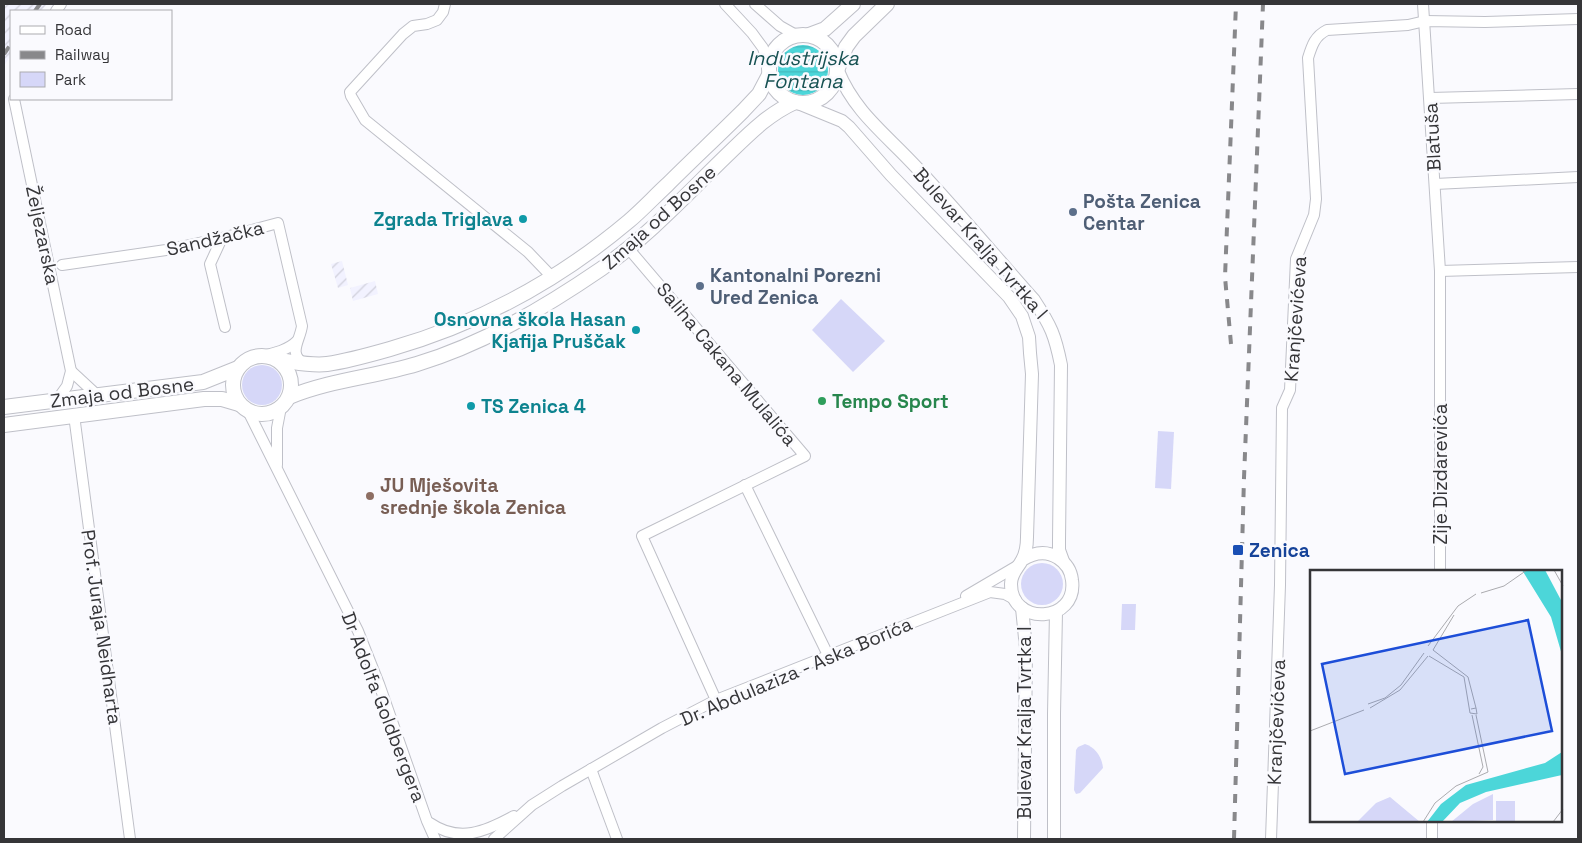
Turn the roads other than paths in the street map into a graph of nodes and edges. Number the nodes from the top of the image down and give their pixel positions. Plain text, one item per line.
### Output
1 (445, 4) edge
2 (725, 4) edge
3 (755, 4) edge
4 (853, 4) edge
5 (887, 4) edge
6 (1423, 4) edge
7 (1578, 19) edge
8 (1425, 20) junction
9 (802, 35) junction
10 (838, 69) junction
11 (769, 71) junction
12 (1578, 94) edge
13 (1430, 98) junction
14 (14, 100) edge
15 (797, 103) junction
16 (1578, 177) edge
17 (1435, 184) junction
18 (222, 238) junction
19 (628, 248) junction
20 (62, 265) dead end
21 (1578, 266) edge
22 (1440, 271) junction
23 (552, 277) junction
24 (225, 327) dead end
25 (298, 341) junction
26 (262, 356) junction
27 (278, 360) junction
28 (305, 364) junction
29 (238, 368) junction
30 (71, 371) junction
31 (1441, 376) joint
32 (98, 396) junction
33 (57, 400) junction
34 (285, 402) junction
35 (4, 407) edge
36 (244, 407) junction
37 (74, 416) junction
38 (4, 425) edge
39 (277, 469) junction
40 (745, 485) junction
41 (1063, 561) junction
42 (1020, 563) junction
43 (1440, 570) edge
44 (1019, 604) junction
45 (950, 606) junction
46 (1056, 612) junction
47 (828, 656) junction
48 (716, 700) junction
49 (592, 769) junction
50 (532, 805) junction
51 (427, 821) junction
52 (1432, 823) edge
53 (130, 839) edge
54 (435, 839) edge
55 (494, 839) edge
56 (617, 839) edge
57 (1024, 839) edge
58 (1054, 839) edge
59 (1271, 839) edge
60 (1432, 839) edge

1 - 23 street
2 - 11 street
3 - 9 street
4 - 9 main road, Zmaja od Bosne
5 - 10 main road, Zmaja od Bosne
6 - 8 street, Blatuša
7 - 8 street, Kranjčevićeva
8 - 13 street, Blatuša
8 - 59 street, Kranjčevićeva
9 - 10 main road
9 - 11 main road, Zmaja od Bosne
10 - 15 main road, Zmaja od Bosne
10 - 41 street, Bulevar Kralja Tvrtka I
11 - 15 main road
11 - 23 main road, Zmaja od Bosne
12 - 13 street
13 - 17 street, Blatuša
14 - 30 street, Željezarska
15 - 19 main road, Zmaja od Bosne
15 - 42 street, Bulevar Kralja Tvrtka I
16 - 17 street
17 - 22 street, Blatuša
18 - 20 street, Sandžačka
18 - 24 street
18 - 25 street, Sandžačka
19 - 34 main road, Zmaja od Bosne
19 - 40 street, Saliha Cakana Mulalića
21 - 22 street
22 - 31 street, Blatuša
23 - 28 main road, Zmaja od Bosne
25 - 26 street
25 - 28 street, Sandžačka
26 - 27 main road, Zmaja od Bosne
26 - 29 main road, Zmaja od Bosne
27 - 28 main road, Zmaja od Bosne
27 - 34 main road
29 - 32 main road, Zmaja od Bosne
29 - 36 main road
30 - 32 street
30 - 33 street
31 - 43 street, Zije Dizdarevića
32 - 33 main road, Zmaja od Bosne
33 - 35 main road, Zmaja od Bosne
34 - 36 main road, Zmaja od Bosne
34 - 39 street, Dr Adolfa Goldbergera
36 - 37 main road, Zmaja od Bosne
36 - 39 street, Dr Adolfa Goldbergera
37 - 38 main road, Zmaja od Bosne
37 - 53 street, Prof. Juraja Neidharta
39 - 51 street, Dr Adolfa Goldbergera
40 - 47 street
40 - 48 street, Saliha Cakana Mulalića
41 - 42 street
41 - 46 street, Bulevar Kralja Tvrtka I
42 - 44 street, Bulevar Kralja Tvrtka I
42 - 45 street, Dr. Abdulaziza - Aska Borića
44 - 45 street, Dr. Abdulaziza - Aska Borića
44 - 46 street, Bulevar Kralja Tvrtka I
44 - 57 street, Bulevar Kralja Tvrtka I
45 - 47 street, Dr. Abdulaziza - Aska Borića
46 - 58 street, Bulevar Kralja Tvrtka I
47 - 48 street, Dr. Abdulaziza - Aska Borića
48 - 49 street, Dr. Abdulaziza - Aska Borića
49 - 50 street, Dr. Abdulaziza - Aska Borića
49 - 56 street
50 - 51 street
50 - 55 street, Dr. Abdulaziza - Aska Borića
51 - 54 street, Dr Adolfa Goldbergera
52 - 60 street

